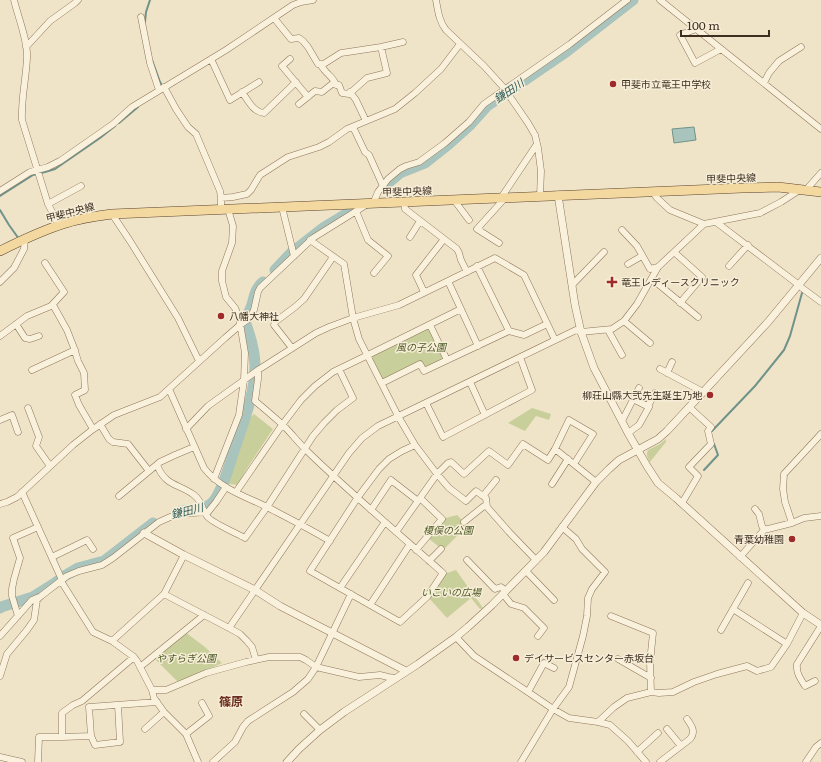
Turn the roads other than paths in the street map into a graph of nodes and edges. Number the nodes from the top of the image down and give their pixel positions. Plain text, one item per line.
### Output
1 (14, 0) edge
2 (78, 0) edge
3 (313, 0) edge
4 (436, 0) edge
5 (627, 0) edge
6 (660, 0) edge
7 (298, 1) edge
8 (141, 17) dead end
9 (274, 18) junction
10 (696, 29) junction
11 (403, 42) dead end
12 (460, 44) junction
13 (26, 47) junction
14 (380, 47) junction
15 (801, 47) dead end
16 (721, 49) junction
17 (290, 58) dead end
18 (211, 60) junction
19 (320, 64) junction
20 (259, 82) dead end
21 (296, 82) junction
22 (764, 83) junction
23 (336, 85) junction
24 (161, 89) junction
25 (505, 90) junction
26 (242, 92) junction
27 (350, 92) junction
28 (308, 97) junction
29 (299, 104) dead end
30 (366, 121) junction
31 (353, 127) junction
32 (821, 129) edge
33 (537, 144) junction
34 (38, 170) junction
35 (821, 173) edge
36 (81, 186) dead end
37 (383, 186) junction
38 (803, 189) junction
39 (0, 191) edge
40 (654, 192) junction
41 (821, 192) edge
42 (558, 195) junction
43 (540, 196) junction
44 (222, 198) junction
45 (503, 198) junction
46 (454, 200) junction
47 (404, 202) junction
48 (48, 204) junction
49 (370, 204) junction
50 (282, 207) junction
51 (225, 209) junction
52 (356, 211) junction
53 (112, 214) junction
54 (469, 220) dead end
55 (420, 221) junction
56 (716, 222) junction
57 (704, 224) junction
58 (59, 225) junction
59 (622, 230) dead end
60 (410, 237) dead end
61 (25, 239) junction
62 (444, 239) junction
63 (310, 240) junction
64 (499, 242) dead end
65 (748, 245) junction
66 (0, 251) edge
67 (604, 252) dead end
68 (674, 252) junction
69 (294, 256) junction
70 (642, 256) junction
71 (333, 257) junction
72 (821, 258) edge
73 (45, 263) dead end
74 (628, 264) dead end
75 (477, 266) junction
76 (729, 266) dead end
77 (658, 267) junction
78 (467, 272) junction
79 (374, 273) dead end
80 (652, 279) junction
81 (448, 280) junction
82 (0, 282) edge
83 (799, 284) junction
84 (572, 285) junction
85 (424, 292) junction
86 (821, 302) edge
87 (680, 303) junction
88 (52, 305) junction
89 (461, 309) junction
90 (698, 317) dead end
91 (353, 318) junction
92 (624, 321) junction
93 (16, 324) junction
94 (547, 324) junction
95 (240, 325) junction
96 (430, 325) junction
97 (608, 330) junction
98 (509, 331) junction
99 (581, 332) junction
100 (0, 336) edge
101 (39, 336) dead end
102 (555, 340) junction
103 (650, 343) dead end
104 (478, 346) junction
105 (292, 348) junction
106 (75, 350) junction
107 (368, 355) junction
108 (622, 355) dead end
109 (520, 357) junction
110 (446, 360) junction
111 (199, 361) junction
112 (672, 362) dead end
113 (339, 369) junction
114 (660, 369) dead end
115 (32, 370) dead end
116 (258, 370) junction
117 (667, 373) junction
118 (244, 380) junction
119 (470, 382) junction
120 (382, 383) junction
121 (639, 388) dead end
122 (169, 389) junction
123 (703, 392) junction
124 (655, 393) dead end
125 (634, 399) junction
126 (426, 403) junction
127 (648, 406) junction
128 (689, 407) junction
129 (28, 408) dead end
130 (485, 415) junction
131 (398, 416) junction
132 (0, 420) edge
133 (622, 421) junction
134 (100, 424) junction
135 (282, 425) junction
136 (93, 428) junction
137 (186, 429) junction
138 (18, 432) dead end
139 (628, 433) junction
140 (821, 434) edge
141 (415, 445) junction
142 (194, 447) junction
143 (305, 449) junction
144 (556, 449) junction
145 (638, 450) junction
146 (571, 462) junction
147 (157, 465) junction
148 (50, 466) junction
149 (149, 472) junction
150 (437, 474) junction
151 (333, 476) junction
152 (214, 479) junction
153 (496, 480) dead end
154 (596, 482) junction
155 (552, 484) dead end
156 (226, 487) junction
157 (22, 492) junction
158 (236, 492) junction
159 (119, 496) dead end
160 (483, 496) junction
161 (358, 497) junction
162 (419, 500) junction
163 (682, 503) junction
164 (0, 504) edge
165 (266, 507) junction
166 (487, 507) junction
167 (755, 509) dead end
168 (371, 510) junction
169 (205, 512) junction
170 (821, 516) edge
171 (385, 522) junction
172 (464, 522) dead end
173 (792, 523) junction
174 (300, 524) junction
175 (38, 527) junction
176 (562, 527) junction
177 (764, 530) junction
178 (396, 532) junction
179 (144, 533) junction
180 (330, 541) junction
181 (410, 544) junction
182 (93, 549) dead end
183 (441, 549) dead end
184 (416, 550) junction
185 (184, 555) junction
186 (740, 556) junction
187 (52, 557) junction
188 (467, 560) dead end
189 (536, 560) junction
190 (429, 561) junction
191 (526, 571) junction
192 (62, 581) junction
193 (748, 583) dead end
194 (340, 588) junction
195 (255, 590) junction
196 (505, 593) junction
197 (164, 594) junction
198 (351, 594) junction
199 (41, 596) junction
200 (554, 600) dead end
201 (370, 605) junction
202 (733, 608) junction
203 (803, 613) junction
204 (204, 615) junction
205 (18, 616) junction
206 (611, 616) dead end
207 (820, 624) edge
208 (229, 628) junction
209 (721, 630) dead end
210 (333, 633) junction
211 (0, 636) edge
212 (538, 636) dead end
213 (456, 637) junction
214 (112, 641) junction
215 (787, 644) junction
216 (134, 657) junction
217 (618, 659) dead end
218 (256, 660) junction
219 (140, 667) junction
220 (316, 667) junction
221 (554, 668) dead end
222 (406, 671) junction
223 (0, 676) edge
224 (395, 678) junction
225 (651, 678) junction
226 (815, 681) dead end
227 (152, 690) junction
228 (528, 692) junction
229 (651, 692) junction
230 (157, 702) junction
231 (202, 703) dead end
232 (118, 704) junction
233 (553, 709) junction
234 (164, 712) junction
235 (304, 714) dead end
236 (687, 719) dead end
237 (598, 722) junction
238 (145, 729) dead end
239 (667, 729) dead end
240 (320, 730) junction
241 (658, 733) dead end
242 (186, 734) junction
243 (62, 736) junction
244 (91, 736) junction
245 (821, 743) edge
246 (681, 746) junction
247 (638, 752) junction
248 (0, 757) edge
249 (22, 762) edge
250 (38, 762) edge
251 (198, 762) edge
252 (213, 762) edge
253 (287, 762) edge
254 (521, 762) edge
255 (646, 762) edge
256 (660, 762) edge
257 (806, 762) edge

1 - 13 street
2 - 13 street
3 - 7 street
4 - 12 street
5 - 25 street
6 - 10 street
7 - 9 street
8 - 24 street
9 - 18 street
9 - 19 street
10 - 16 street
10 - 16 street
11 - 14 street
12 - 25 street
12 - 30 street
13 - 34 street
14 - 19 street
14 - 27 street
15 - 22 street
16 - 22 street
17 - 21 street
18 - 24 street
18 - 26 street
19 - 23 street
20 - 26 street
21 - 26 street
21 - 28 street
22 - 32 street
23 - 27 street
23 - 28 street
24 - 34 street
24 - 44 street
25 - 33 street
25 - 37 street
27 - 30 street
28 - 29 street
30 - 31 street
31 - 37 street
31 - 44 street
33 - 43 street
33 - 45 street
34 - 39 street
34 - 48 street
35 - 38 street
36 - 48 street
37 - 49 street
38 - 40 main road, 甲斐中央線
38 - 41 main road, 甲斐中央線
38 - 56 street
40 - 42 main road, 甲斐中央線
40 - 57 street
42 - 43 main road, 甲斐中央線
42 - 84 street
43 - 45 main road, 甲斐中央線
44 - 51 street
45 - 46 main road, 甲斐中央線
45 - 64 street
46 - 47 main road, 甲斐中央線
46 - 54 street
47 - 49 main road, 甲斐中央線
47 - 55 street
48 - 58 street
49 - 50 main road, 甲斐中央線
49 - 52 street
50 - 51 main road, 甲斐中央線
50 - 69 street
51 - 53 main road, 甲斐中央線
51 - 95 street
52 - 63 street
52 - 79 street
53 - 58 main road, 甲斐中央線
53 - 111 street
55 - 60 street
55 - 62 street
56 - 57 street
56 - 65 street
57 - 68 street
58 - 61 main road, 甲斐中央線
59 - 70 street
61 - 66 main road, 甲斐中央線
61 - 82 street
62 - 78 street
62 - 85 street
63 - 69 street
63 - 71 street
65 - 76 street
65 - 83 street
67 - 84 street
68 - 77 street
68 - 87 street
69 - 95 street
70 - 74 street
70 - 77 street
71 - 91 street
71 - 105 street
72 - 83 street
73 - 88 street
75 - 78 street
75 - 94 street
75 - 98 street
77 - 80 street
78 - 81 street
80 - 87 street
80 - 92 street
81 - 85 street
81 - 89 street
83 - 86 street
83 - 123 street
84 - 99 street
85 - 91 street
87 - 90 street
88 - 93 street
88 - 106 street
89 - 96 street
89 - 104 street
91 - 105 street
91 - 107 street
92 - 97 street
92 - 103 street
93 - 100 street
93 - 101 street
94 - 98 street
94 - 102 street
95 - 111 street
95 - 118 street
96 - 107 street
96 - 110 street
97 - 99 street
97 - 108 street
98 - 104 street
99 - 102 street
99 - 133 street
102 - 109 street
104 - 110 street
105 - 116 street
106 - 115 street
106 - 136 street
107 - 113 street
107 - 120 street
109 - 119 street
109 - 130 street
110 - 120 street
111 - 122 street
112 - 117 street
113 - 135 street
113 - 143 street
114 - 117 street
116 - 118 street
116 - 135 street
117 - 123 street
118 - 137 street
118 - 152 street
119 - 126 street
119 - 130 street
120 - 131 street
121 - 125 street
122 - 134 street
122 - 137 street
123 - 128 street
124 - 127 street
125 - 127 street
125 - 133 street
126 - 130 street
126 - 131 street
127 - 139 street
128 - 145 street
128 - 163 street
129 - 148 street
131 - 141 street
131 - 151 street
132 - 138 street
133 - 139 street
134 - 136 street
134 - 149 street
135 - 143 street
135 - 158 street
136 - 148 street
137 - 142 street
139 - 145 street
140 - 173 street
141 - 150 street
141 - 161 street
142 - 147 street
142 - 152 street
143 - 151 street
143 - 165 street
144 - 146 street
144 - 146 street
144 - 150 street
145 - 154 street
145 - 163 street
146 - 154 street
146 - 155 street
147 - 149 street
147 - 169 street
148 - 157 street
149 - 159 street
150 - 160 street
150 - 162 street
151 - 161 street
151 - 174 street
152 - 156 street
153 - 160 street
154 - 176 street
156 - 158 street
156 - 169 street
157 - 164 street
157 - 175 street
158 - 165 street
160 - 166 street
161 - 168 street
161 - 180 street
162 - 168 street
162 - 178 street
162 - 184 street
163 - 186 street
165 - 169 street
165 - 174 street
166 - 172 street
166 - 189 street
167 - 177 street
168 - 171 street
169 - 179 street
170 - 173 street
171 - 178 street
171 - 194 street
173 - 177 street
174 - 180 street
174 - 195 street
175 - 187 street
175 - 205 street
176 - 189 street
176 - 233 street
177 - 186 street
178 - 181 street
179 - 185 street
179 - 192 street
180 - 194 street
181 - 184 street
181 - 201 street
182 - 187 street
183 - 190 street
184 - 190 street
185 - 195 street
185 - 197 street
186 - 203 street
187 - 192 street
188 - 196 street
189 - 191 street
190 - 201 street
191 - 196 street
191 - 200 street
192 - 199 street
192 - 214 street
193 - 202 street
194 - 198 street
195 - 208 street
195 - 210 street
196 - 212 street
196 - 213 street
197 - 204 street
197 - 214 street
198 - 201 street
198 - 210 street
199 - 205 street
199 - 223 street
202 - 209 street
202 - 215 street
203 - 207 street
203 - 215 street
204 - 208 street
204 - 219 street
205 - 211 street
206 - 225 street
207 - 226 street
208 - 218 street
210 - 220 street
210 - 222 street
213 - 222 street
213 - 228 street
214 - 216 street
215 - 229 street
216 - 219 street
216 - 243 street
217 - 225 street
218 - 220 street
218 - 227 street
219 - 227 street
220 - 224 street
220 - 252 street
221 - 228 street
222 - 224 street
224 - 240 street
225 - 229 street
227 - 230 street
228 - 233 street
229 - 237 street
230 - 232 street
230 - 234 street
231 - 242 street
232 - 244 street
232 - 244 street
233 - 237 street
233 - 254 street
234 - 238 street
234 - 242 street
235 - 240 street
236 - 246 street
237 - 247 street
239 - 246 street
240 - 253 street
241 - 247 street
242 - 251 street
243 - 244 street
243 - 250 street
245 - 257 street
246 - 256 street
247 - 255 street
248 - 249 street

